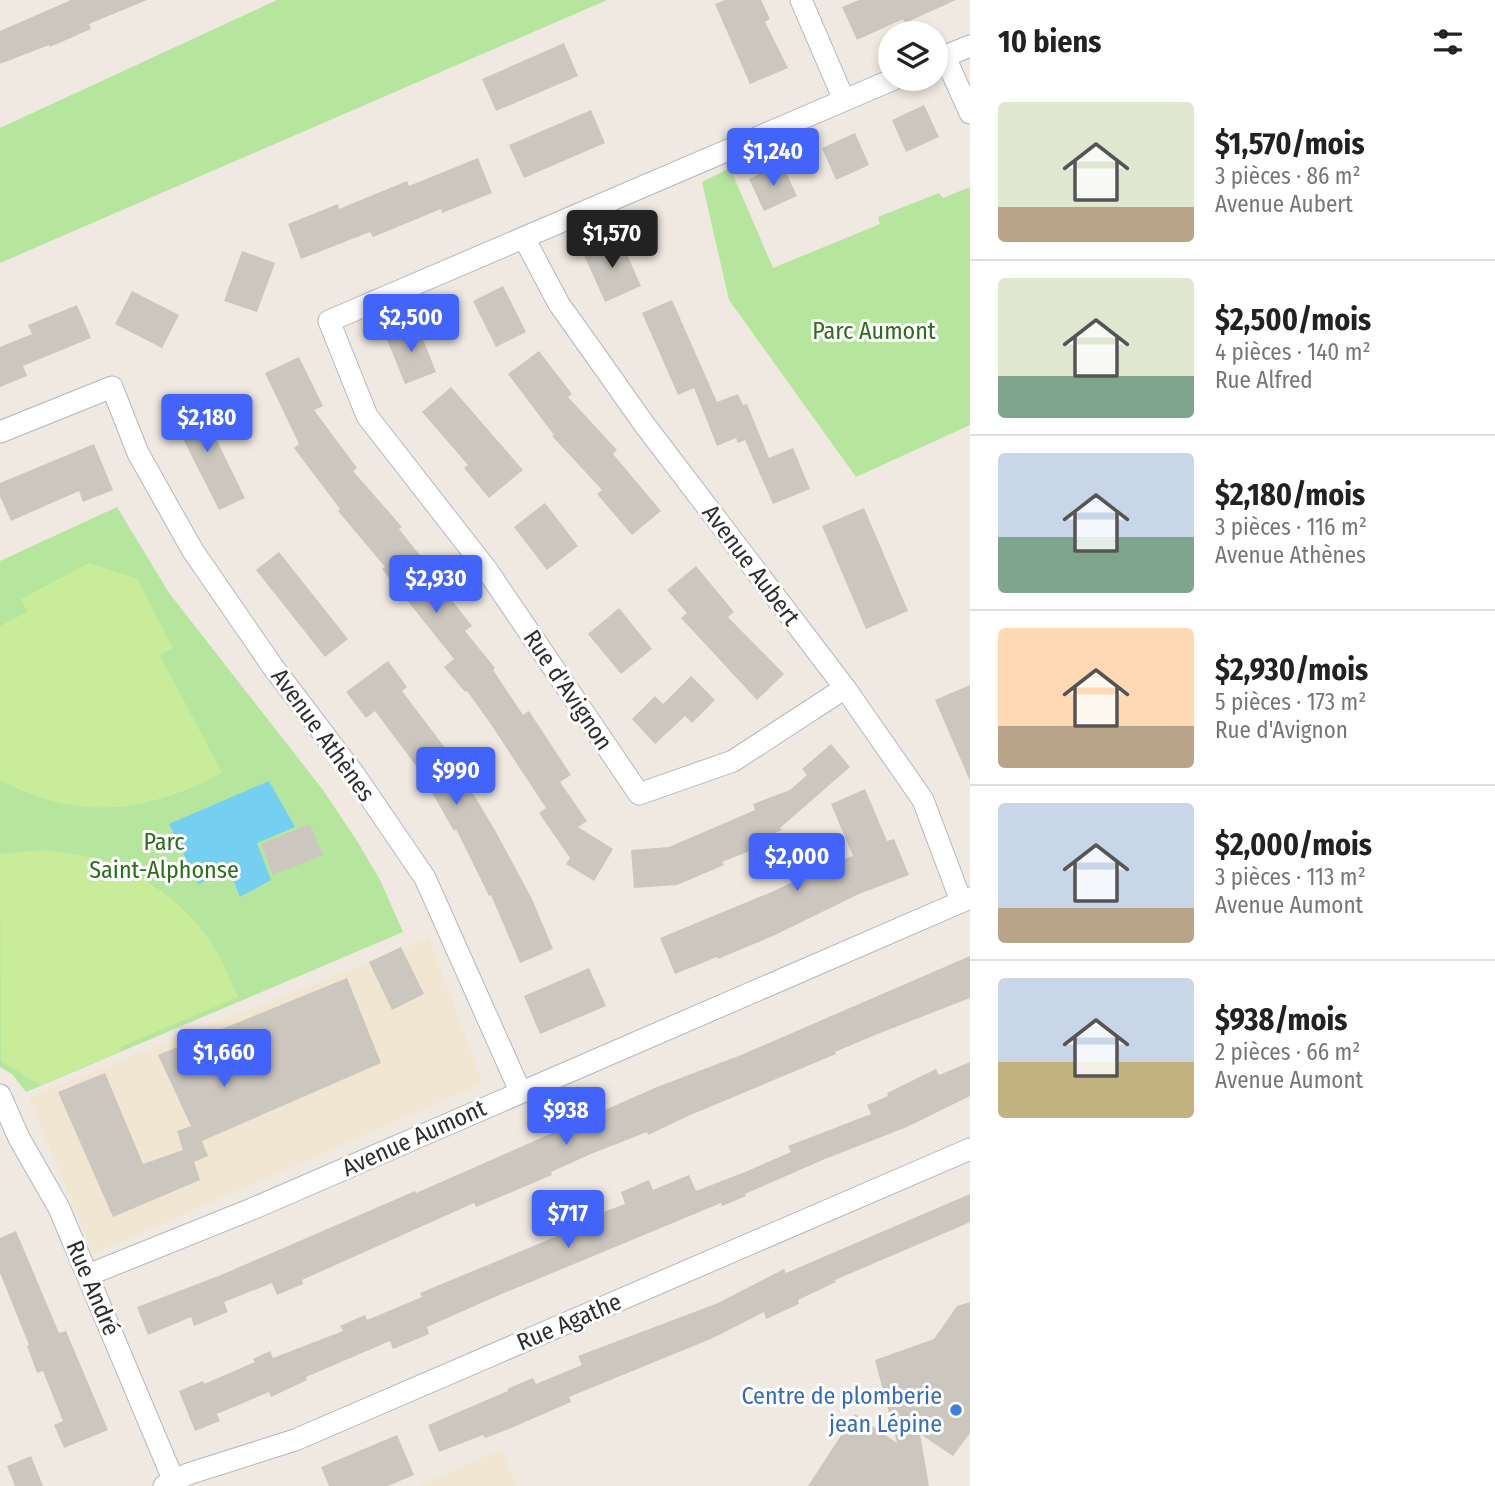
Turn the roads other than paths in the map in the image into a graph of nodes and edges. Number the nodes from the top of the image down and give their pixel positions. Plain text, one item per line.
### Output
1 (801, 0) edge
2 (970, 46) edge
3 (948, 56) edge
4 (948, 72) edge
5 (878, 86) edge
6 (844, 100) junction
7 (970, 113) edge
8 (524, 238) junction
9 (0, 432) edge
10 (845, 688) junction
11 (965, 899) edge
12 (520, 1091) junction
13 (0, 1095) edge
14 (970, 1149) edge
15 (88, 1275) junction
16 (171, 1485) edge

1 - 6 street
2 - 3 street
4 - 7 street
5 - 6 street
6 - 8 street
8 - 10 street, Avenue Aubert
8 - 10 street, Rue d'Avignon
9 - 12 street, Avenue Athènes
10 - 11 street, Avenue Aubert
11 - 12 street, Avenue Aumont
12 - 15 street, Avenue Aumont
13 - 15 street, Rue André
14 - 16 street, Rue Agathe
15 - 16 street, Rue André

